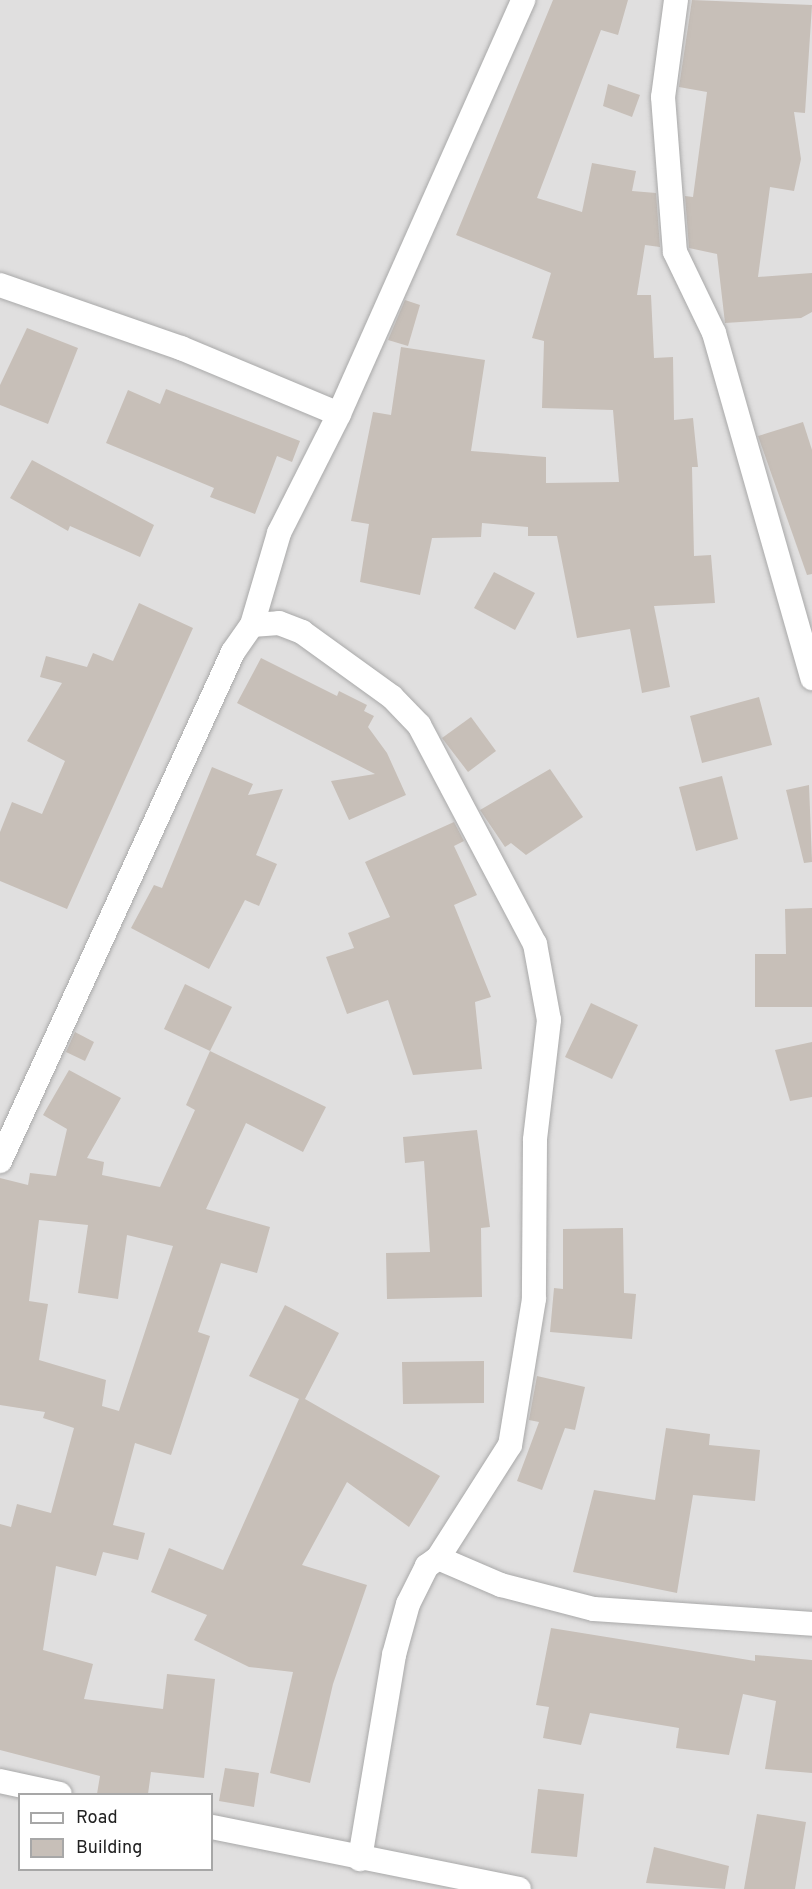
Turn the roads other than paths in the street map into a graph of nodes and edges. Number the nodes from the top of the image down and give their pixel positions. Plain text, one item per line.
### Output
1 (524, 0) edge
2 (676, 0) edge
3 (0, 285) edge
4 (339, 414) junction
5 (265, 573) junction
6 (279, 623) junction
7 (252, 625) junction
8 (812, 678) edge
9 (0, 1161) edge
10 (438, 1558) junction
11 (812, 1624) edge
12 (0, 1782) edge
13 (55, 1793) edge
14 (213, 1827) edge
15 (360, 1859) junction
16 (519, 1889) edge

1 - 4 street
2 - 8 street
3 - 4 street
4 - 5 street
5 - 6 street
5 - 7 street
6 - 7 street
6 - 10 street
7 - 9 street
10 - 11 street
10 - 15 street
12 - 13 street
14 - 15 street
15 - 16 street

